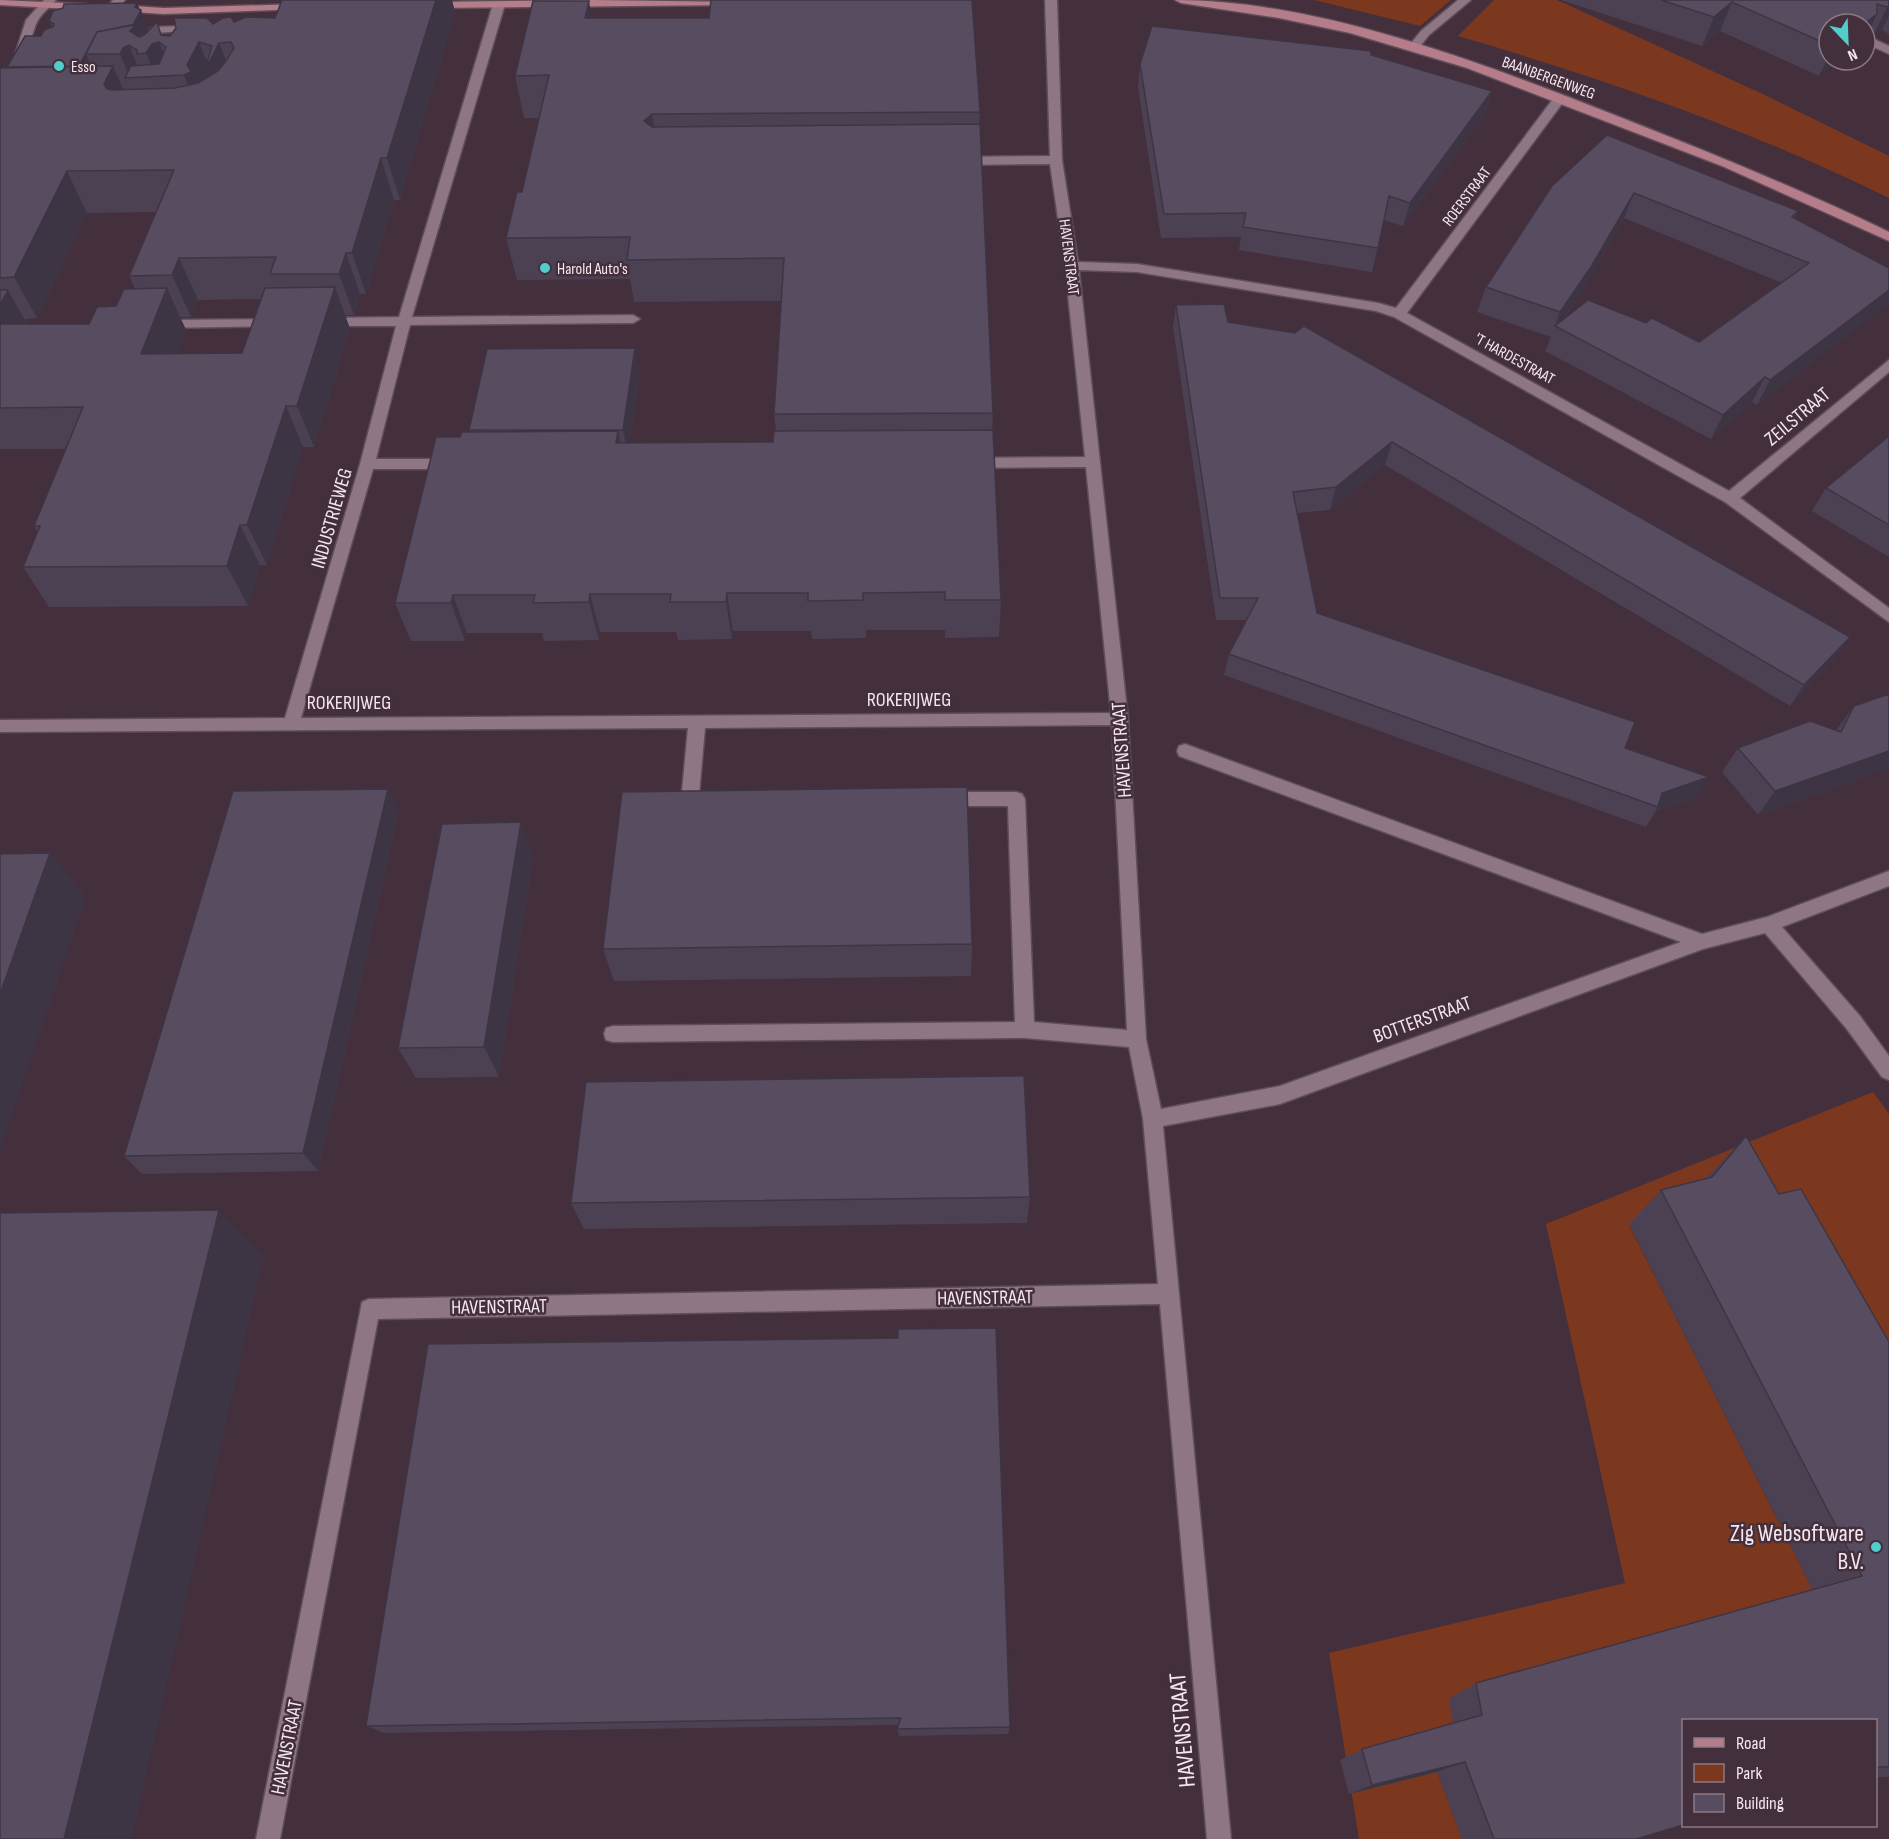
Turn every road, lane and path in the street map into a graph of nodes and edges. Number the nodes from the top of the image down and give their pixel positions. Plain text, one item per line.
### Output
1 (153, 0) edge
2 (1051, 0) edge
3 (1181, 0) edge
4 (1465, 0) edge
5 (0, 2) edge
6 (48, 2) edge
7 (748, 2) edge
8 (116, 4) edge
9 (499, 4) junction
10 (418, 5) edge
11 (319, 7) edge
12 (190, 9) junction
13 (151, 34) edge
14 (45, 35) edge
15 (27, 42) junction
16 (1413, 48) junction
17 (0, 96) edge
18 (1560, 98) junction
19 (1056, 160) junction
20 (951, 161) edge
21 (1889, 237) edge
22 (1072, 267) junction
23 (1399, 314) junction
24 (633, 319) dead end
25 (404, 321) junction
26 (143, 324) edge
27 (1889, 364) edge
28 (1092, 462) junction
29 (962, 463) edge
30 (367, 464) junction
31 (474, 464) edge
32 (1730, 498) junction
33 (1889, 616) edge
34 (1120, 719) junction
35 (697, 722) junction
36 (291, 724) junction
37 (0, 726) edge
38 (1185, 751) dead end
39 (923, 800) edge
40 (668, 802) edge
41 (690, 802) junction
42 (714, 802) edge
43 (1889, 878) edge
44 (1769, 924) junction
45 (1702, 942) junction
46 (1025, 1030) junction
47 (613, 1034) dead end
48 (1137, 1039) junction
49 (1889, 1071) edge
50 (1153, 1119) junction
51 (1169, 1294) junction
52 (268, 1839) edge
53 (1219, 1839) edge

1 - 12 main road
2 - 19 street, HAVENSTRAAT
3 - 16 main road, BAANBERGENWEG
4 - 16 street
5 - 6 main road
6 - 8 main road
6 - 15 street
7 - 9 main road
8 - 12 main road
9 - 10 main road
9 - 25 street, INDUSTRIEWEG
11 - 12 main road
12 - 13 street
14 - 15 street
15 - 17 street
16 - 18 main road, BAANBERGENWEG
18 - 21 main road, BAANBERGENWEG
18 - 23 street, ROERSTRAAT
19 - 20 street
19 - 22 street, HAVENSTRAAT
22 - 23 street, 'T HARDESTRAAT
22 - 28 street, HAVENSTRAAT
23 - 32 street, 'T HARDESTRAAT
24 - 25 street
25 - 26 street
25 - 30 street, INDUSTRIEWEG
27 - 32 street, ZEILSTRAAT
28 - 29 street
28 - 34 street, HAVENSTRAAT
30 - 31 street
30 - 36 street, INDUSTRIEWEG
32 - 33 street, 'T HARDESTRAAT
34 - 35 street, ROKERIJWEG
34 - 48 street, HAVENSTRAAT
35 - 36 street, ROKERIJWEG
35 - 41 street
36 - 37 street, ROKERIJWEG
38 - 45 street
39 - 46 street
40 - 41 street
41 - 42 street
43 - 44 street, BOTTERSTRAAT
44 - 45 street, BOTTERSTRAAT
44 - 49 street
45 - 50 street, BOTTERSTRAAT
46 - 47 street
46 - 48 street
48 - 50 street, HAVENSTRAAT
50 - 51 street, HAVENSTRAAT
51 - 52 street, HAVENSTRAAT
51 - 53 street, HAVENSTRAAT

